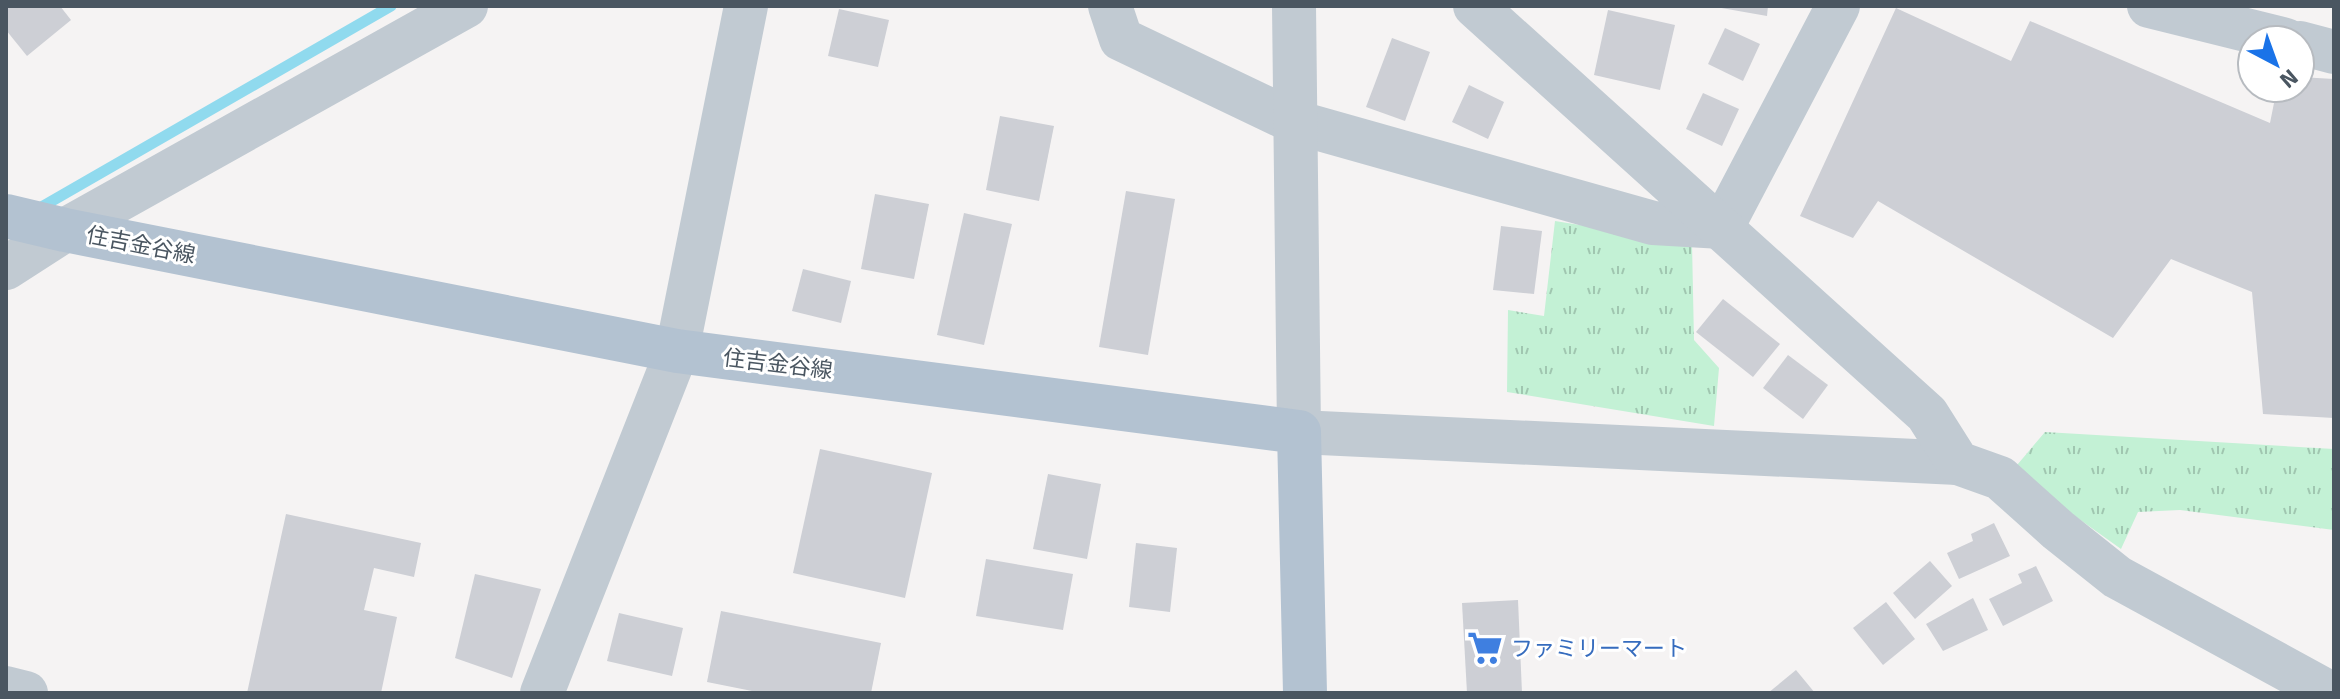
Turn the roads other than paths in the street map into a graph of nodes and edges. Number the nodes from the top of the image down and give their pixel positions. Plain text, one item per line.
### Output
1 (466, 6) edge
2 (746, 6) edge
3 (1110, 6) edge
4 (1294, 6) edge
5 (1475, 6) edge
6 (1838, 6) edge
7 (2149, 6) edge
8 (2236, 28) edge
9 (1295, 122) junction
10 (6, 216) edge
11 (1722, 227) junction
12 (65, 230) junction
13 (6, 268) edge
14 (677, 351) junction
15 (1299, 432) junction
16 (1958, 463) junction
17 (2272, 678) edge
18 (6, 688) edge
19 (26, 693) edge
20 (542, 693) edge
21 (1305, 693) edge
22 (2330, 693) edge

1 - 12 street
2 - 14 street
3 - 9 street
4 - 9 street
5 - 11 street
6 - 11 street
7 - 8 street
9 - 11 street
9 - 15 street
10 - 12 main road, 住吉金谷線
11 - 16 street
12 - 13 street
12 - 14 main road, 住吉金谷線
14 - 15 main road, 住吉金谷線
14 - 20 street
15 - 16 street
15 - 21 main road
16 - 17 street
17 - 22 street
18 - 19 street

